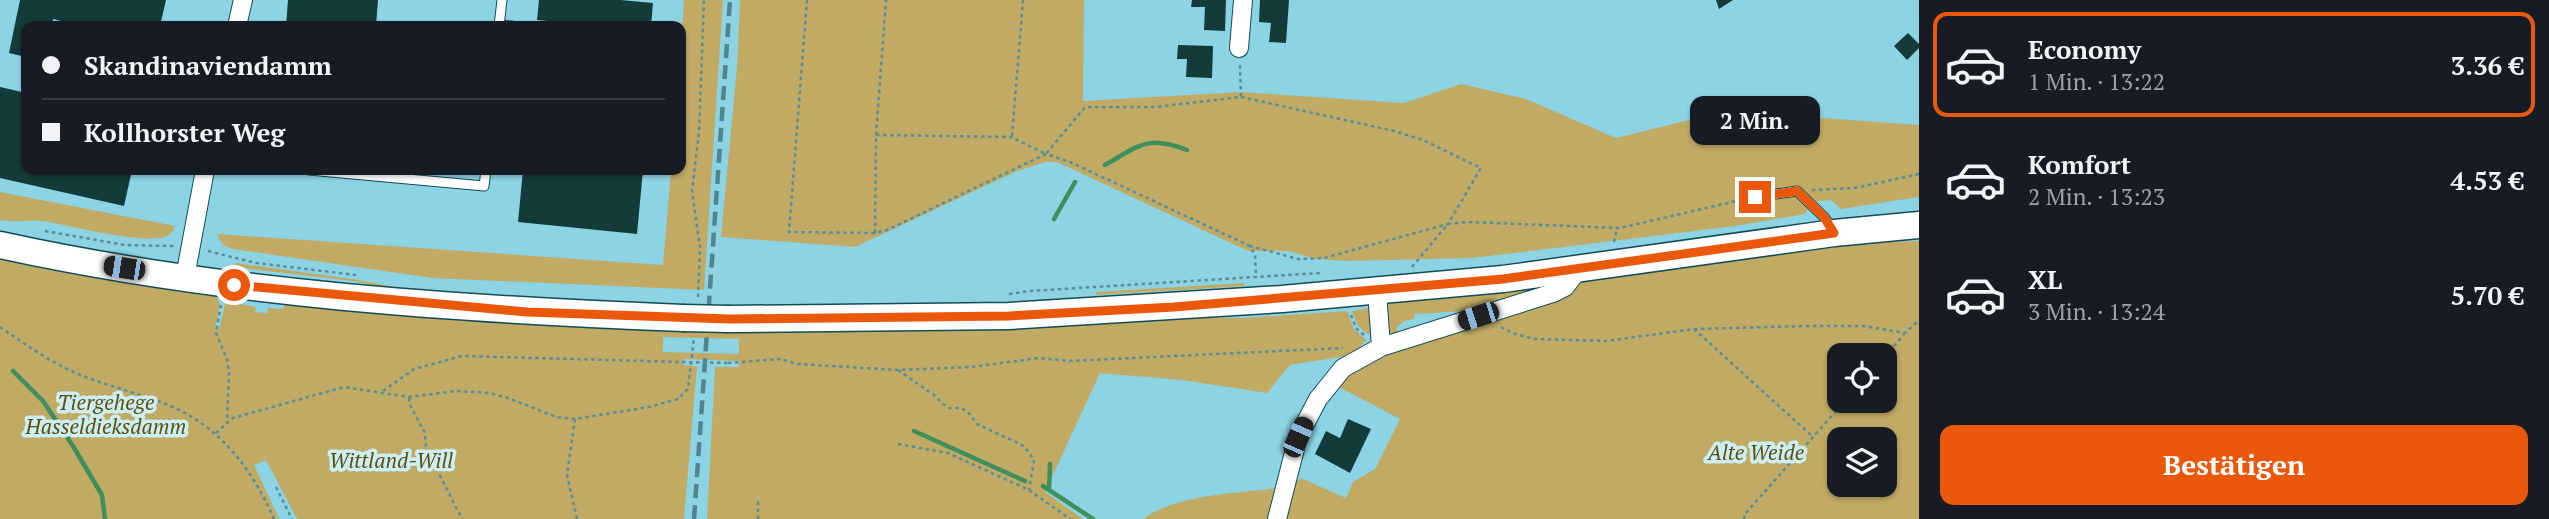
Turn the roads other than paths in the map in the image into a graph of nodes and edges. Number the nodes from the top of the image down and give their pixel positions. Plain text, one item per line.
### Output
1 (243, 0) edge
2 (502, 0) edge
3 (1243, 0) edge
4 (238, 21) edge
5 (500, 21) edge
6 (1239, 48) road end
7 (204, 175) edge
8 (360, 175) edge
9 (485, 175) edge
10 (1755, 197) road end
11 (1919, 225) edge
12 (1834, 233) junction
13 (0, 245) edge
14 (1578, 270) junction
15 (185, 277) junction
16 (1377, 291) junction
17 (1381, 347) junction
18 (1277, 519) edge

1 - 4 street
2 - 5 lane
3 - 6 street
7 - 15 street
8 - 9 lane
10 - 12 lane
11 - 12 main road
12 - 14 main road
13 - 15 main road
14 - 16 main road
14 - 17 street
15 - 16 main road, bridge
16 - 17 street
17 - 18 street

